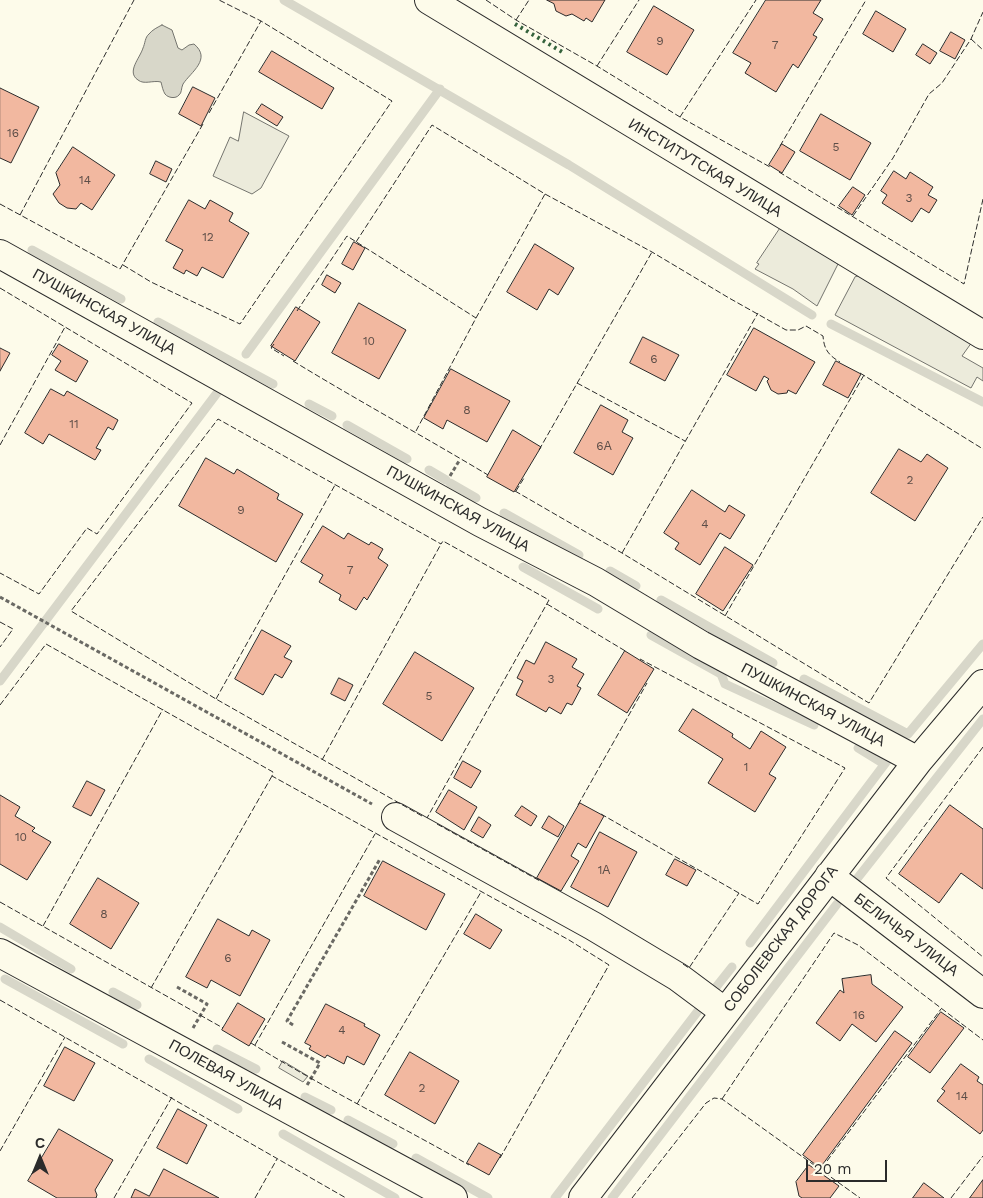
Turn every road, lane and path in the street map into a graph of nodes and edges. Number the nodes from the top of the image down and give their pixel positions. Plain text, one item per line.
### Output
1 (429, 0) edge
2 (0, 254) edge
3 (983, 335) edge
4 (459, 461) dead end
5 (453, 471) dead end
6 (0, 597) edge
7 (983, 684) edge
8 (918, 761) junction
9 (396, 817) joint
10 (380, 859) dead end
11 (829, 876) junction
12 (0, 953) edge
13 (178, 987) dead end
14 (983, 994) edge
15 (712, 1003) junction
16 (200, 1016) dead end
17 (293, 1025) dead end
18 (282, 1042) dead end
19 (312, 1078) dead end
20 (453, 1198) edge
21 (583, 1198) edge

1 - 3 street, ИНСТИТУТСКАЯ УЛИЦА
2 - 8 street, ПУШКИНСКАЯ УЛИЦА
4 - 5 path
6 - 9 path
7 - 8 street, СОБОЛЕВСКАЯ ДОРОГА
8 - 11 street, СОБОЛЕВСКАЯ ДОРОГА
9 - 15 street
10 - 17 path
11 - 14 street, БЕЛИЧЬЯ УЛИЦА
11 - 15 street, СОБОЛЕВСКАЯ ДОРОГА
12 - 20 street, ПОЛЕВАЯ УЛИЦА
13 - 16 path
15 - 21 street, СОБОЛЕВСКАЯ ДОРОГА
18 - 19 path

